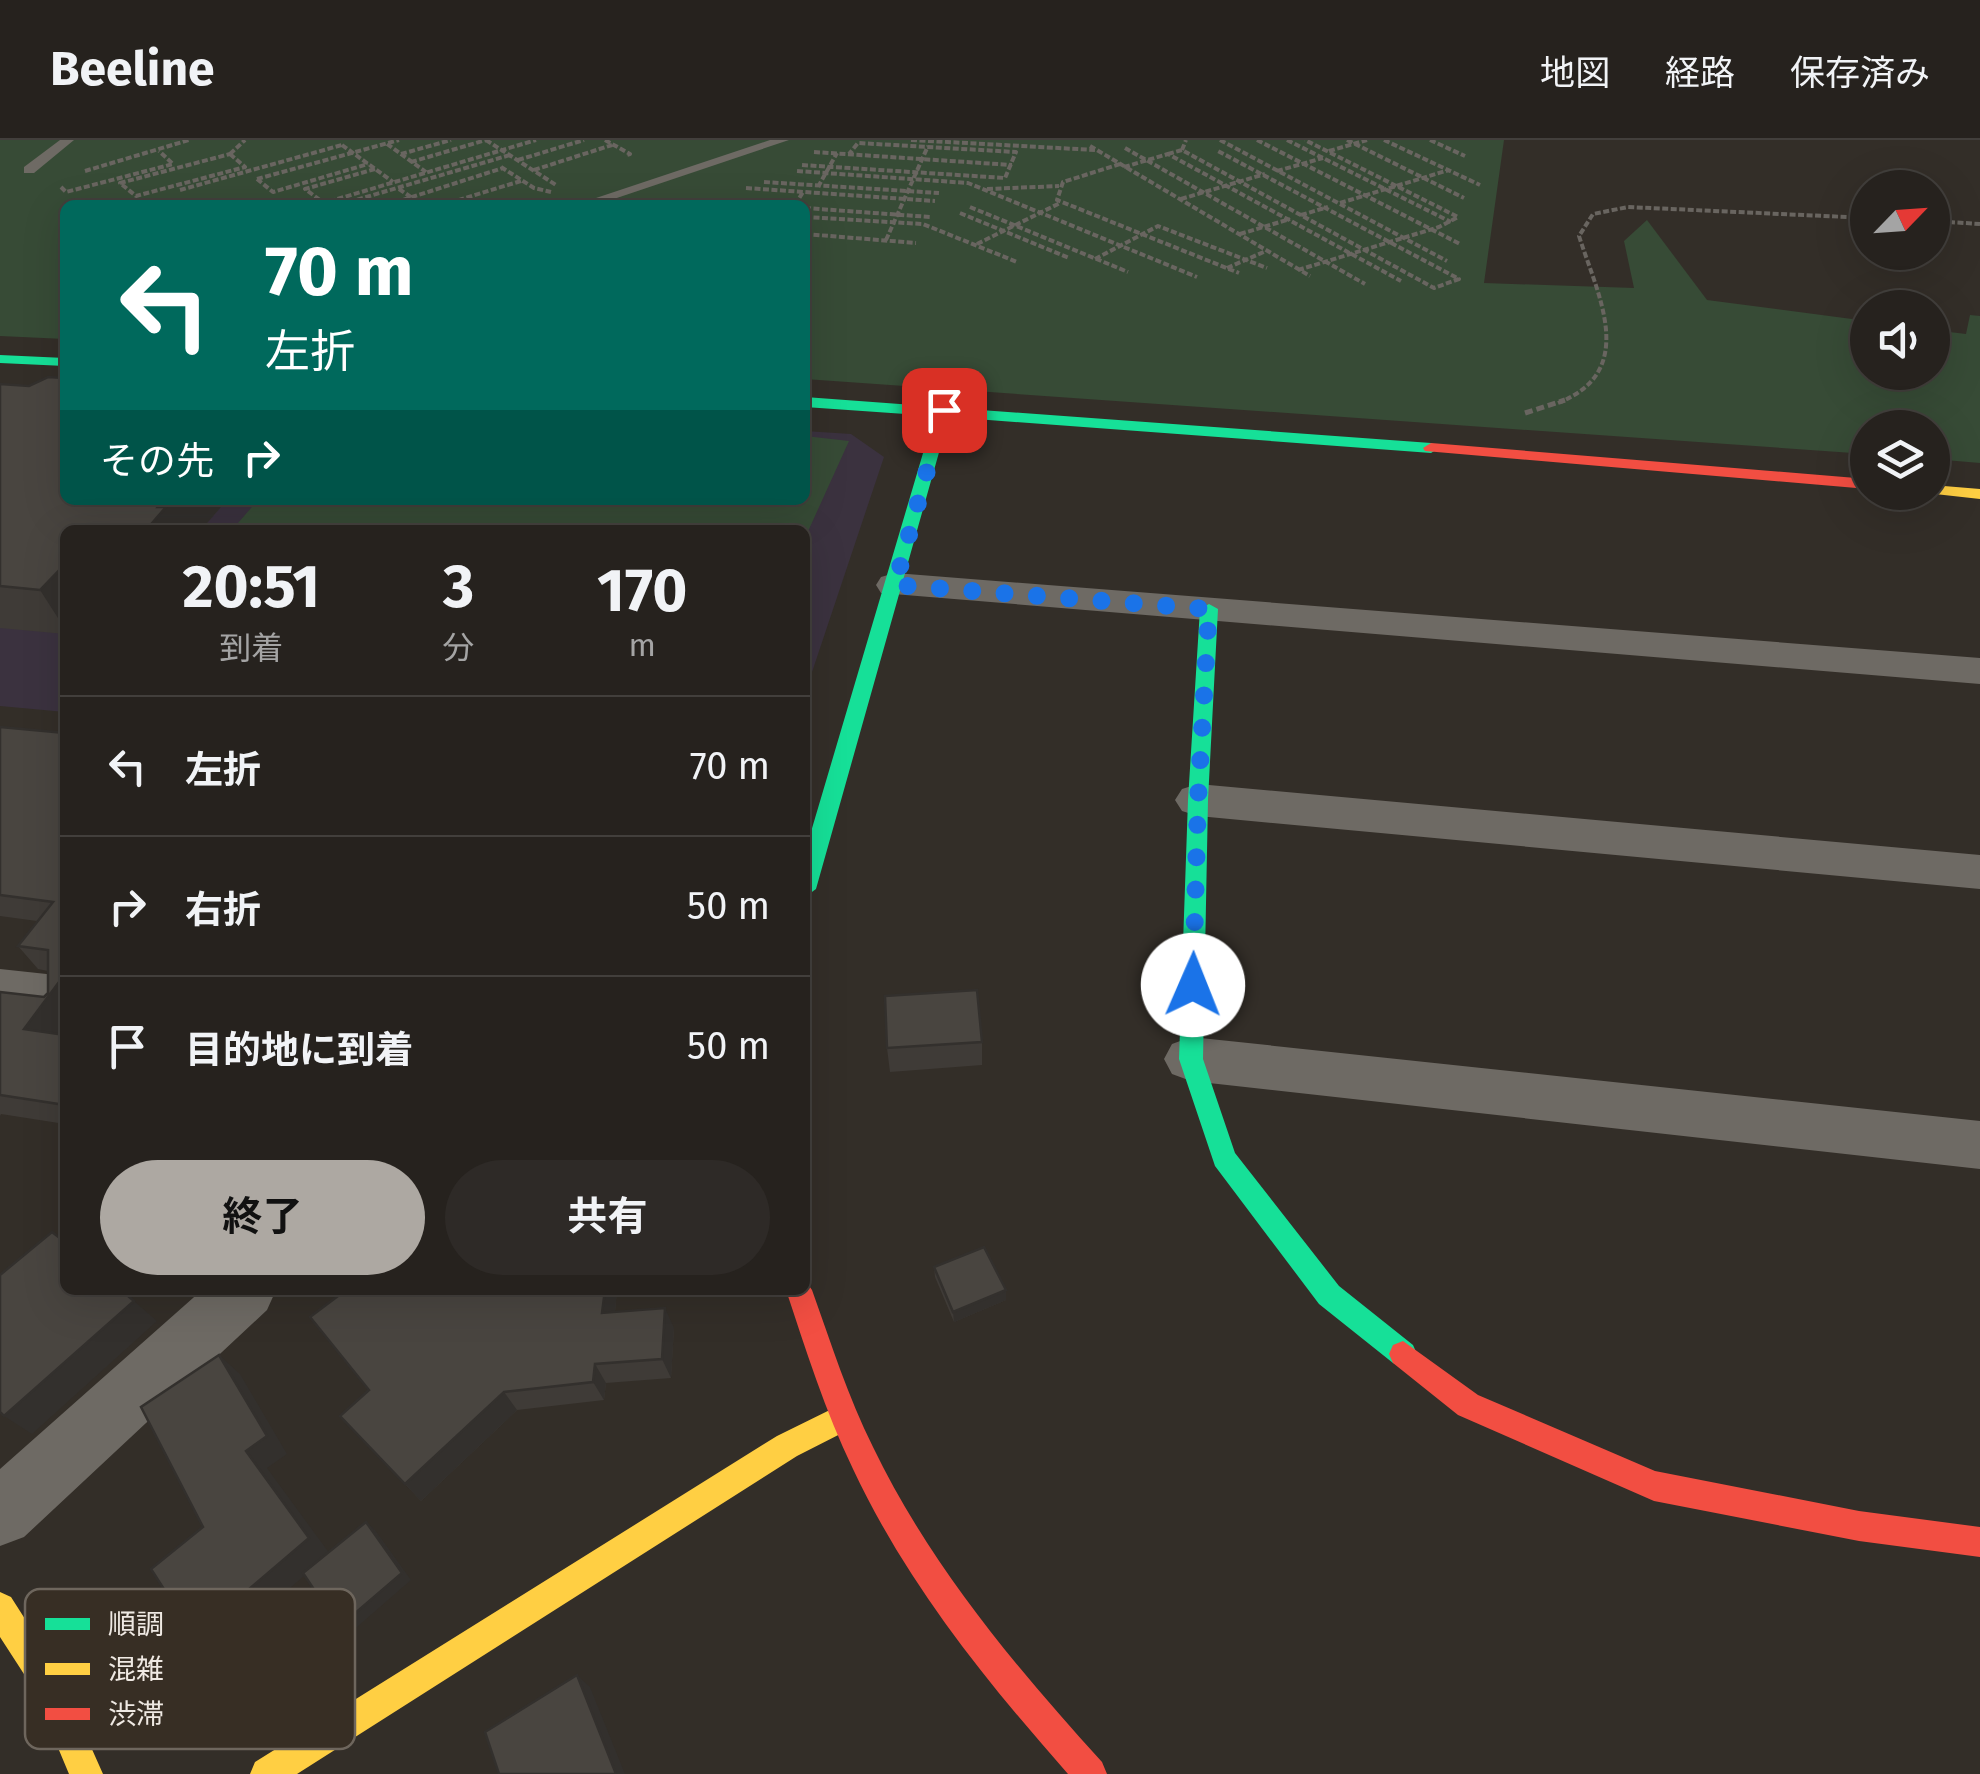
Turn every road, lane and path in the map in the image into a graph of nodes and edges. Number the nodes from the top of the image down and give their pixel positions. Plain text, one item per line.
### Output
1 (68, 140) edge
2 (189, 140) edge
3 (245, 140) edge
4 (399, 140) edge
5 (451, 140) edge
6 (486, 140) edge
7 (536, 140) edge
8 (584, 140) edge
9 (783, 140) edge
10 (912, 140) edge
11 (1076, 140) edge
12 (1186, 140) edge
13 (1220, 140) edge
14 (1257, 140) edge
15 (1287, 140) edge
16 (1306, 140) edge
17 (1347, 140) edge
18 (1366, 140) edge
19 (1384, 140) edge
20 (1430, 140) edge
21 (932, 141) edge
22 (343, 142) edge
23 (386, 144) junction
24 (1354, 144) junction
25 (614, 145) dead end
26 (1016, 146) edge
27 (1090, 146) dead end
28 (928, 147) junction
29 (1071, 148) junction
30 (1125, 148) dead end
31 (502, 150) junction
32 (1096, 150) junction
33 (1182, 150) junction
34 (158, 151) junction
35 (808, 151) dead end
36 (1218, 151) dead end
37 (1328, 151) junction
38 (352, 153) junction
39 (230, 154) junction
40 (401, 154) junction
41 (837, 154) junction
42 (849, 154) junction
43 (1168, 154) junction
44 (1317, 154) junction
45 (510, 155) junction
46 (1465, 156) dead end
47 (1324, 158) junction
48 (723, 159) junction
49 (922, 159) junction
50 (491, 160) junction
51 (518, 160) junction
52 (1147, 160) junction
53 (411, 162) junction
54 (1302, 163) junction
55 (109, 164) junction
56 (368, 164) junction
57 (796, 165) dead end
58 (1012, 165) junction
59 (1122, 165) junction
60 (174, 166) junction
61 (829, 167) junction
62 (503, 168) junction
63 (246, 169) junction
64 (29, 170) dead end
65 (375, 170) junction
66 (534, 170) junction
67 (1449, 170) junction
68 (1277, 171) junction
69 (426, 172) junction
70 (824, 173) junction
71 (72, 174) dead end
72 (1264, 174) junction
73 (915, 175) junction
74 (122, 177) junction
75 (1424, 178) junction
76 (54, 179) dead end
77 (257, 179) junction
78 (522, 180) junction
79 (743, 180) dead end
80 (393, 182) junction
81 (1240, 182) junction
82 (297, 184) junction
83 (1226, 185) junction
84 (1480, 185) dead end
85 (820, 186) junction
86 (1060, 186) junction
87 (1396, 186) junction
88 (731, 187) dead end
89 (397, 188) junction
90 (1386, 189) junction
91 (180, 190) dead end
92 (305, 190) junction
93 (985, 190) junction
94 (907, 191) junction
95 (803, 192) junction
96 (814, 192) junction
97 (1204, 192) junction
98 (939, 193) dead end
99 (569, 195) junction
100 (1365, 195) junction
101 (411, 197) junction
102 (1464, 198) dead end
103 (905, 199) junction
104 (320, 200) edge
105 (334, 200) edge
106 (355, 200) edge
107 (402, 200) edge
108 (416, 200) edge
109 (458, 200) edge
110 (576, 200) edge
111 (597, 200) edge
112 (798, 200) edge
113 (1180, 200) junction
114 (935, 201) dead end
115 (1060, 203) junction
116 (1339, 204) junction
117 (970, 207) dead end
118 (1326, 207) junction
119 (810, 208) edge
120 (960, 213) dead end
121 (1041, 214) junction
122 (896, 215) junction
123 (1301, 215) junction
124 (810, 216) edge
125 (930, 217) dead end
126 (1850, 217) edge
127 (1290, 219) junction
128 (1451, 222) junction
129 (895, 223) junction
130 (1950, 223) edge
131 (1980, 224) edge
132 (1016, 226) junction
133 (1264, 226) junction
134 (1430, 228) junction
135 (1005, 231) junction
136 (810, 234) edge
137 (1141, 234) junction
138 (1240, 234) junction
139 (1402, 237) junction
140 (886, 240) junction
141 (1390, 241) junction
142 (916, 243) dead end
143 (976, 244) junction
144 (1460, 244) dead end
145 (1121, 246) junction
146 (1364, 250) junction
147 (1267, 251) junction
148 (1353, 253) junction
149 (1069, 258) dead end
150 (1094, 258) junction
151 (1248, 259) junction
152 (1447, 261) dead end
153 (1017, 262) dead end
154 (1325, 262) junction
155 (1227, 268) junction
156 (1267, 268) dead end
157 (1298, 270) junction
158 (1128, 272) dead end
159 (1239, 273) dead end
160 (1310, 276) dead end
161 (1197, 277) dead end
162 (1401, 281) dead end
163 (1365, 284) dead end
164 (0, 359) edge
165 (60, 362) edge
166 (810, 402) edge
167 (1548, 408) dead end
168 (944, 410) junction
169 (1850, 483) edge
170 (1950, 492) edge
171 (1980, 494) edge
172 (895, 585) junction
173 (1209, 609) junction
174 (1980, 671) edge
175 (1198, 800) junction
176 (810, 872) edge
177 (1980, 872) edge
178 (0, 989) edge
179 (60, 995) edge
180 (1192, 1059) junction
181 (1980, 1146) edge
182 (240, 1295) edge
183 (800, 1295) edge
184 (844, 1416) junction
185 (0, 1513) edge
186 (1980, 1542) edge
187 (0, 1608) edge
188 (25, 1648) edge
189 (355, 1719) edge
190 (75, 1749) edge
191 (308, 1749) edge
192 (86, 1774) edge
193 (268, 1774) edge
194 (1090, 1774) edge

1 - 64 lane
2 - 34 path
3 - 39 path
4 - 23 path
5 - 40 path
6 - 31 path
6 - 53 path
7 - 31 path
8 - 51 path
9 - 48 lane
10 - 21 path
11 - 29 path
12 - 33 path
13 - 68 path
14 - 54 path
15 - 44 path
16 - 37 path
17 - 24 path
18 - 24 path
19 - 67 path
20 - 46 path
21 - 26 path
21 - 28 path
22 - 38 path
22 - 63 path
23 - 38 path
23 - 40 path
24 - 37 path
24 - 75 path
25 - 66 path
26 - 28 path
26 - 29 path
26 - 58 path
27 - 32 path
28 - 42 path
28 - 49 path
29 - 32 path
30 - 52 path
31 - 45 path
31 - 69 path
32 - 59 path
33 - 43 path
33 - 81 path
34 - 55 path
34 - 60 path
35 - 41 path
36 - 72 path
37 - 44 path
37 - 87 path
38 - 56 path
38 - 77 path
39 - 60 path
39 - 63 path
40 - 53 path
41 - 42 path
41 - 61 path
42 - 49 path
43 - 52 path
43 - 83 path
44 - 47 path
45 - 50 path
45 - 51 path
47 - 54 path
47 - 90 path
48 - 70 path
48 - 111 lane
49 - 58 path
49 - 73 path
50 - 62 path
50 - 89 path
51 - 66 path
52 - 59 path
52 - 97 path
53 - 69 path
54 - 68 path
54 - 100 path
55 - 71 path
55 - 74 path
56 - 65 path
56 - 82 path
57 - 61 path
58 - 73 path
59 - 86 path
59 - 113 path
60 - 63 path
60 - 74 path
61 - 70 path
61 - 73 path
62 - 78 path
62 - 101 path
63 - 77 path
63 - 91 path
65 - 80 path
65 - 92 path
66 - 99 path
67 - 75 path
67 - 84 path
68 - 72 path
68 - 116 path
69 - 80 path
70 - 73 path
70 - 85 path
72 - 81 path
72 - 118 path
73 - 93 path
73 - 94 path
74 - 76 path
75 - 87 path
75 - 102 path
77 - 82 path
78 - 99 path
78 - 109 path
79 - 85 path
80 - 105 path
81 - 83 path
81 - 123 path
82 - 92 path
83 - 97 path
83 - 127 path
85 - 94 path
85 - 96 path
86 - 93 path
86 - 115 path
87 - 90 path
87 - 128 path
88 - 95 path
89 - 101 path
89 - 106 path
90 - 100 path
90 - 128 path
92 - 104 path
93 - 121 path
94 - 98 path
94 - 103 path
95 - 96 path
95 - 112 path
96 - 103 path
97 - 113 path
97 - 133 path
99 - 110 path
100 - 116 path
100 - 134 path
101 - 107 path
101 - 108 path
103 - 114 path
103 - 122 path
113 - 138 path
115 - 121 path
115 - 137 path
116 - 118 path
116 - 139 path
117 - 132 path
118 - 123 path
118 - 141 path
119 - 122 path
120 - 135 path
121 - 132 path
121 - 145 path
122 - 125 path
122 - 129 path
123 - 127 path
123 - 146 path
124 - 129 path
126 - 167 path
127 - 133 path
127 - 148 path
128 - 134 path
129 - 140 path
129 - 143 path
130 - 131 path
132 - 135 path
132 - 150 path
133 - 138 path
133 - 154 path
134 - 139 path
134 - 144 path
135 - 143 path
135 - 149 path
136 - 140 path
137 - 145 path
137 - 151 path
137 - 155 path
138 - 147 path
139 - 141 path
139 - 152 path
140 - 142 path
141 - 146 path
141 - 146 path
143 - 153 path
145 - 150 path
145 - 161 path
146 - 148 path
147 - 151 path
147 - 157 path
148 - 154 path
148 - 162 path
150 - 158 path
151 - 155 path
151 - 156 path
154 - 157 path
154 - 163 path
155 - 159 path
157 - 160 path
164 - 165 street
166 - 168 street
168 - 169 street
168 - 172 street
170 - 171 street
172 - 173 street
172 - 176 street
173 - 174 street
173 - 175 street
175 - 177 street
175 - 180 street
178 - 179 street
180 - 181 street
180 - 186 street
182 - 185 street
183 - 184 street
184 - 189 street
184 - 194 street
187 - 188 street
190 - 192 street
191 - 193 street

